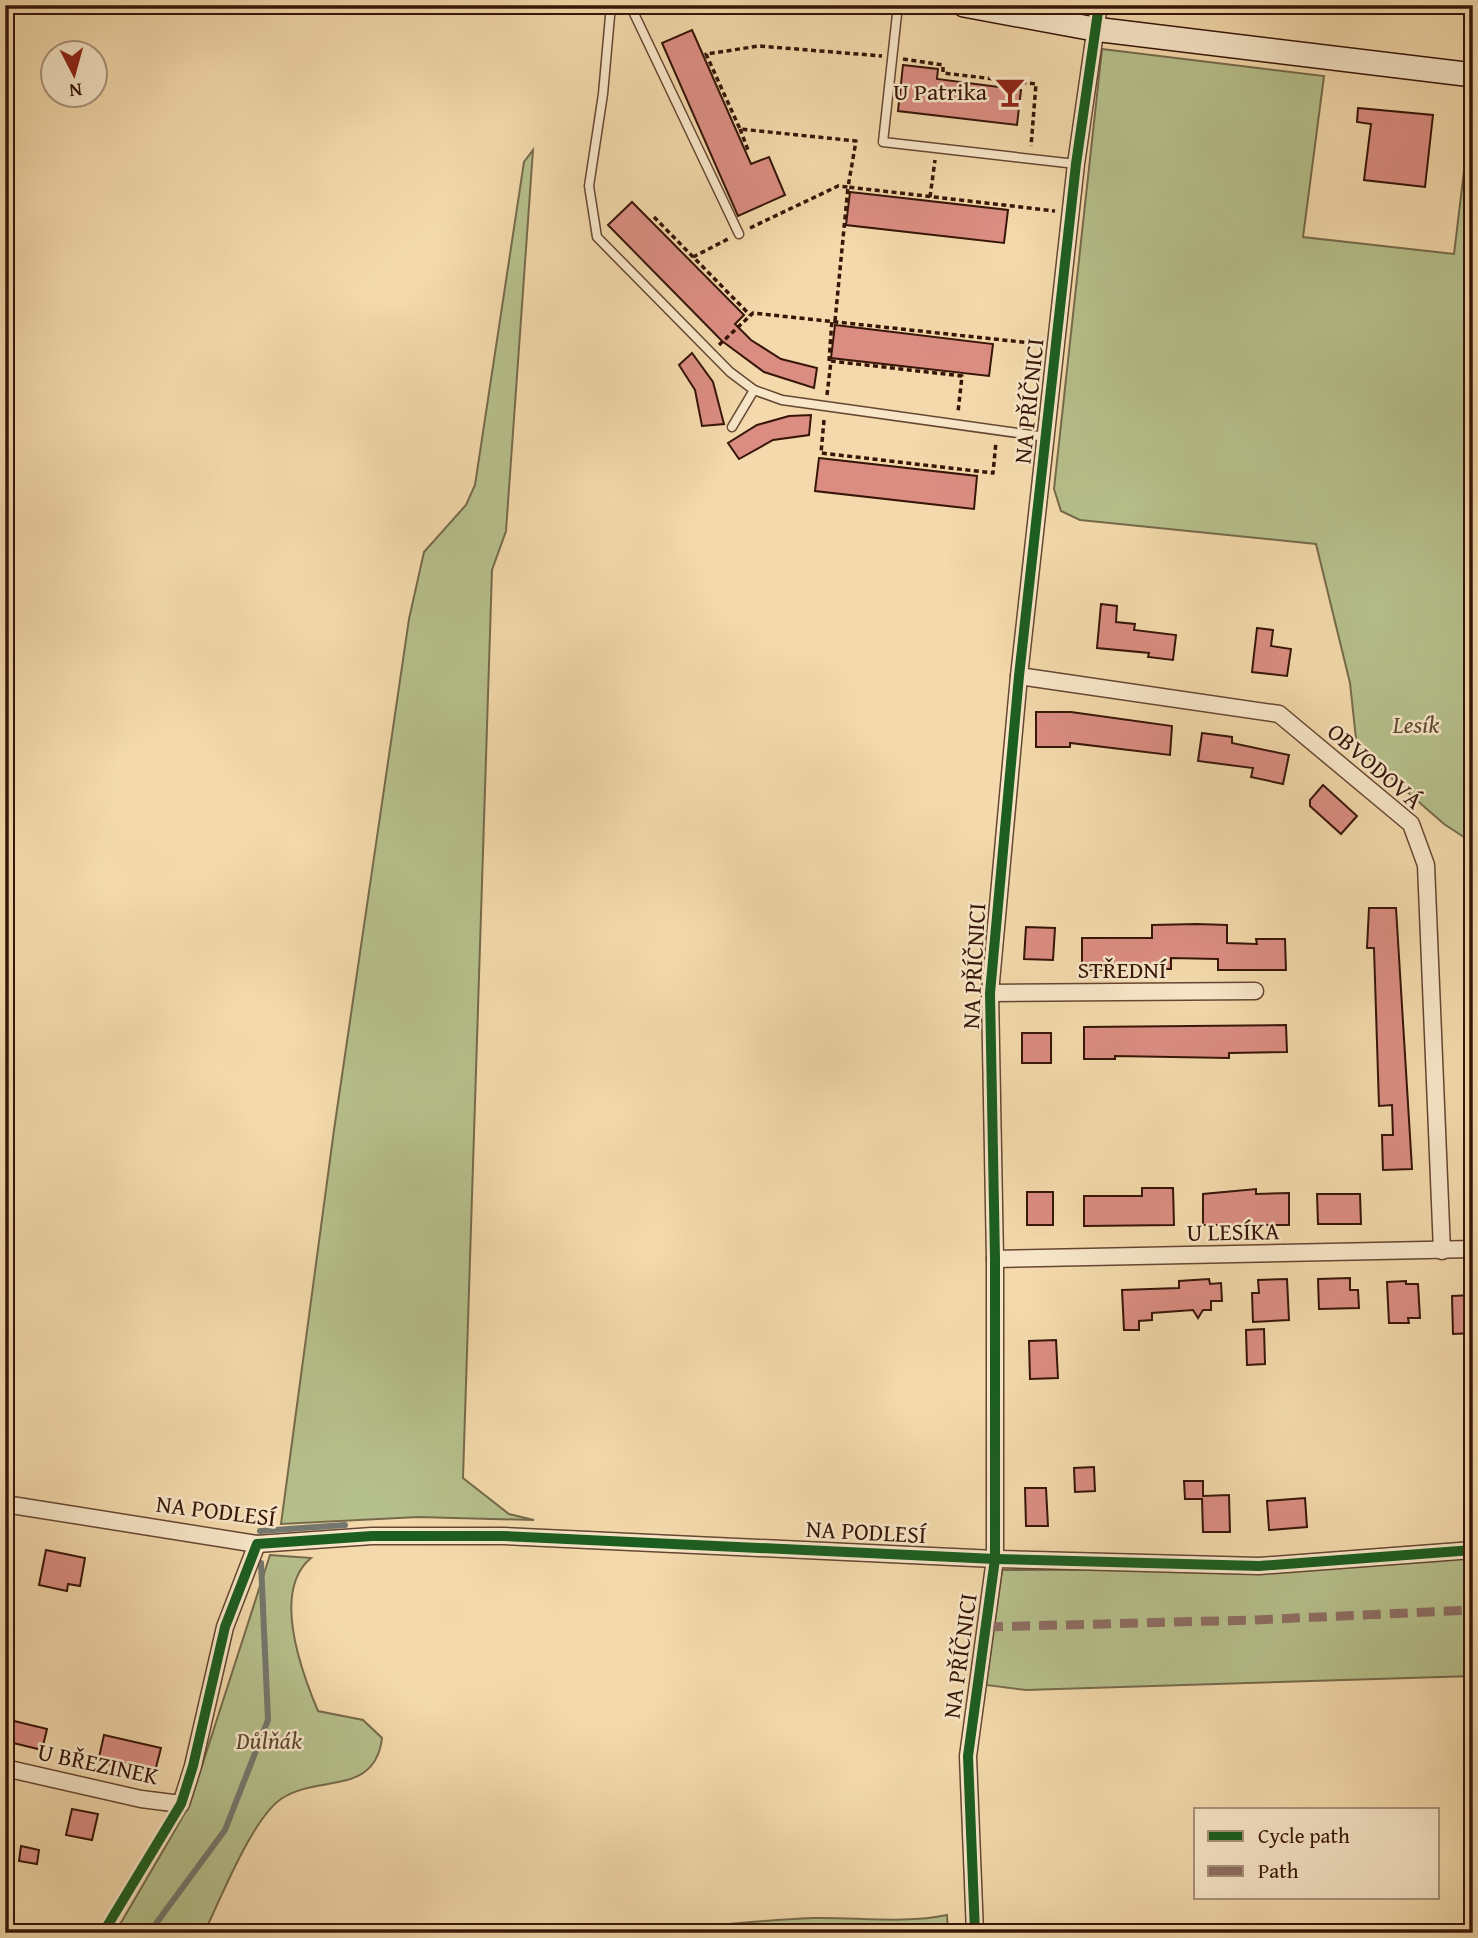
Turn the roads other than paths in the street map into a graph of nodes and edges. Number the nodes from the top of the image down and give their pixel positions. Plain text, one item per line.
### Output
1 (611, 5) edge
2 (630, 5) edge
3 (898, 5) edge
4 (964, 5) edge
5 (1099, 5) edge
6 (1094, 29) junction
7 (1473, 75) edge
8 (1076, 164) junction
9 (738, 234) road end
10 (754, 390) junction
11 (732, 427) dead end
12 (1046, 437) junction
13 (1019, 676) junction
14 (1255, 991) dead end
15 (989, 993) junction
16 (1473, 1250) edge
17 (1442, 1251) junction
18 (995, 1259) junction
19 (5, 1504) edge
20 (257, 1544) junction
21 (1473, 1550) edge
22 (995, 1559) junction
23 (5, 1768) edge
24 (975, 1933) edge

1 - 10 lane
2 - 9 lane
3 - 8 lane
4 - 6 main road
5 - 6 street, NA PŘÍČNICI
6 - 7 main road
6 - 8 street, NA PŘÍČNICI
8 - 12 street, NA PŘÍČNICI
10 - 11 lane
10 - 12 lane
12 - 13 street, NA PŘÍČNICI
13 - 15 street, NA PŘÍČNICI
13 - 17 street, OBVODOVÁ
14 - 15 street, STŘEDNÍ
15 - 18 street, NA PŘÍČNICI
16 - 17 street, U LESÍKA
17 - 18 street, U LESÍKA
18 - 22 street, NA PŘÍČNICI
19 - 20 street, NA PODLESÍ
20 - 22 street, NA PODLESÍ
20 - 23 street, U BŘEZINEK
21 - 22 street, NA PODLESÍ
22 - 24 street, NA PŘÍČNICI

